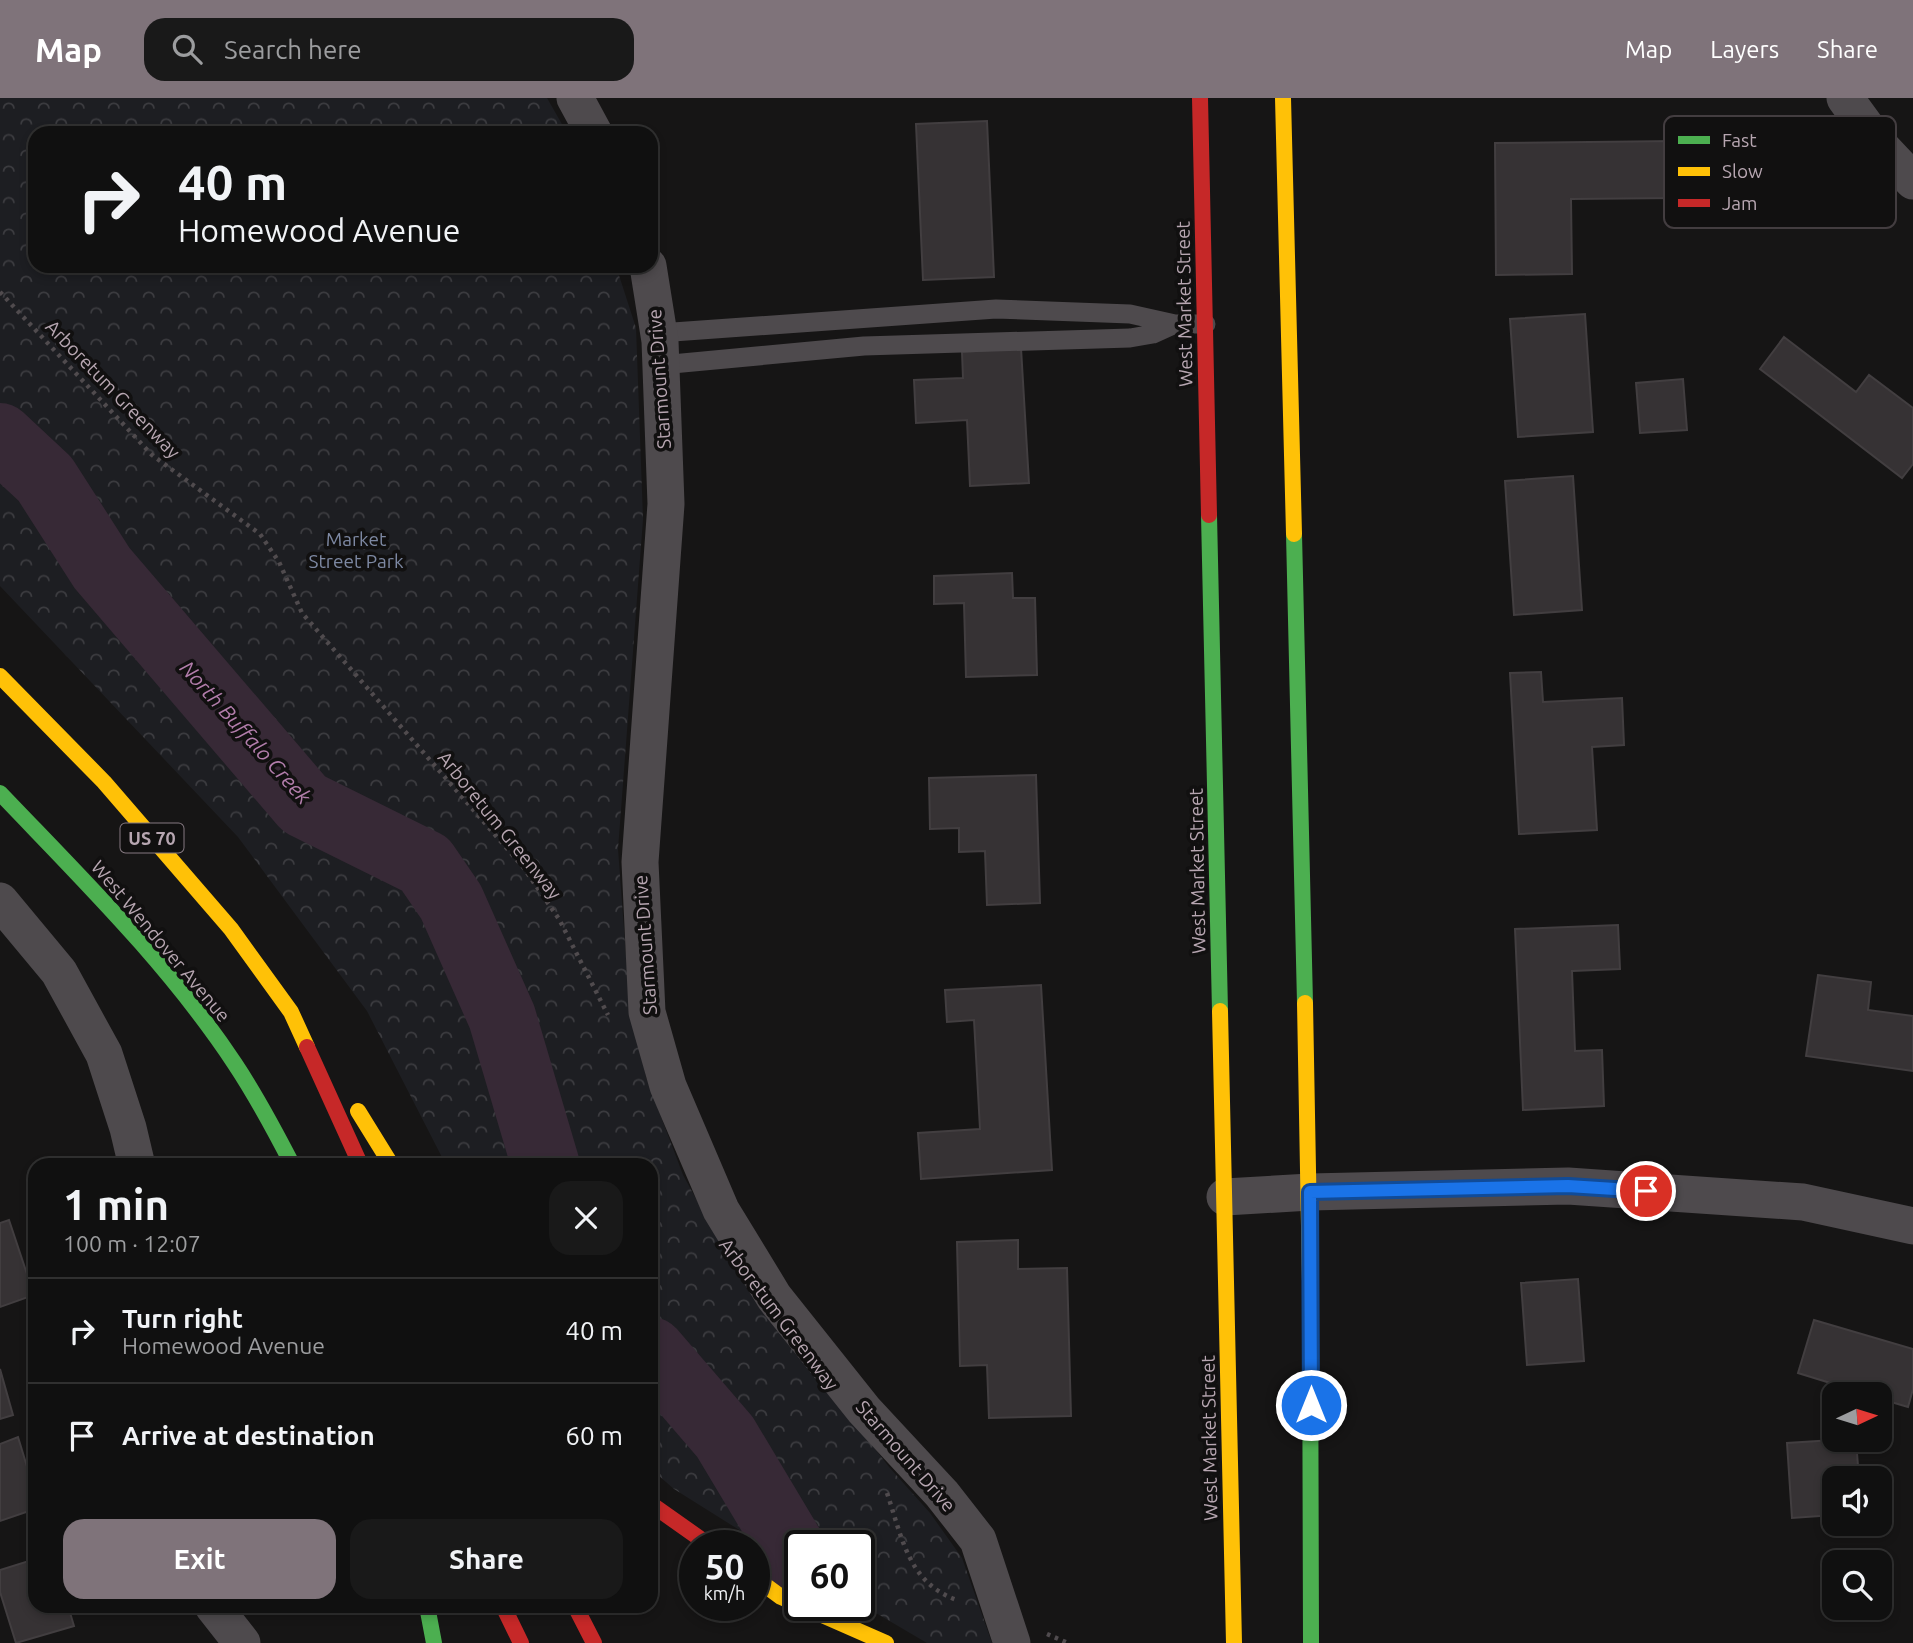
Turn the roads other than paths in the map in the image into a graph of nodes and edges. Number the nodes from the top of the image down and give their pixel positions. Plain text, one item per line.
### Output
1 (575, 98) edge
2 (1200, 98) edge
3 (1283, 98) edge
4 (1845, 98) edge
5 (1858, 116) edge
6 (590, 126) edge
7 (1896, 163) edge
8 (1913, 181) edge
9 (649, 273) edge
10 (1175, 324) junction
11 (1206, 324) junction
12 (660, 349) junction
13 (0, 676) edge
14 (0, 793) edge
15 (0, 901) edge
16 (291, 1012) junction
17 (135, 1158) edge
18 (289, 1158) edge
19 (357, 1158) edge
20 (387, 1158) edge
21 (1310, 1192) junction
22 (1225, 1197) junction
23 (1913, 1226) edge
24 (658, 1509) edge
25 (688, 1530) edge
26 (770, 1588) edge
27 (218, 1613) edge
28 (428, 1613) edge
29 (506, 1613) edge
30 (579, 1613) edge
31 (1007, 1628) edge
32 (242, 1643) edge
33 (434, 1643) edge
34 (521, 1643) edge
35 (594, 1643) edge
36 (886, 1643) edge
37 (1234, 1643) edge
38 (1311, 1643) edge

1 - 6 street
2 - 11 main road, West Market Street
3 - 21 main road
4 - 5 street
7 - 8 street
9 - 12 street, Starmount Drive
10 - 11 lane
10 - 12 lane
10 - 12 lane
11 - 22 main road, West Market Street
12 - 31 street, Starmount Drive
13 - 16 main road, US 70
14 - 18 main road, West Wendover Avenue
15 - 17 street
16 - 19 main road, US 70
16 - 20 main road
21 - 22 street
21 - 23 street
21 - 38 main road
22 - 37 main road, West Market Street
24 - 25 main road
26 - 36 main road
27 - 32 street
28 - 33 main road
29 - 34 main road
30 - 35 main road

